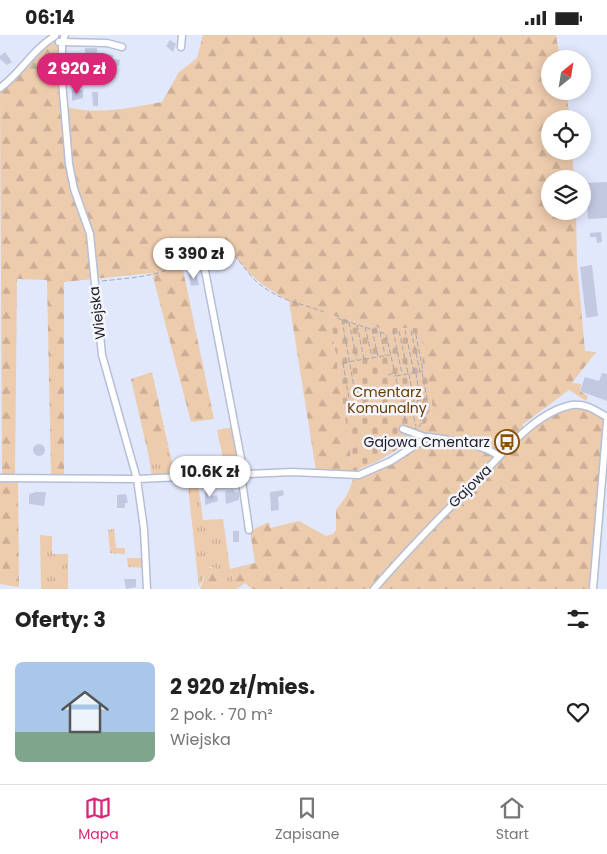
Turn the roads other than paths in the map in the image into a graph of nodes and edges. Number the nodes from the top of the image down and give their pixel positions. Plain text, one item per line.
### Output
1 (64, 35) edge
2 (182, 35) edge
3 (54, 36) edge
4 (62, 43) junction
5 (122, 47) dead end
6 (181, 47) dead end
7 (0, 88) edge
8 (203, 260) dead end
9 (607, 419) edge
10 (405, 430) road end
11 (422, 440) junction
12 (499, 457) junction
13 (242, 474) junction
14 (0, 478) edge
15 (137, 479) junction
16 (249, 530) dead end
17 (148, 589) edge
18 (374, 589) edge
19 (592, 589) edge

1 - 4 street, Wiejska
2 - 6 street
3 - 4 street
3 - 7 street
4 - 5 street
4 - 15 street, Wiejska
8 - 13 street
9 - 12 street, Gajowa
9 - 19 street
10 - 11 street
11 - 12 street
11 - 13 street
12 - 18 street, Gajowa
13 - 15 street
13 - 16 street
14 - 15 street
15 - 17 street, Wiejska

